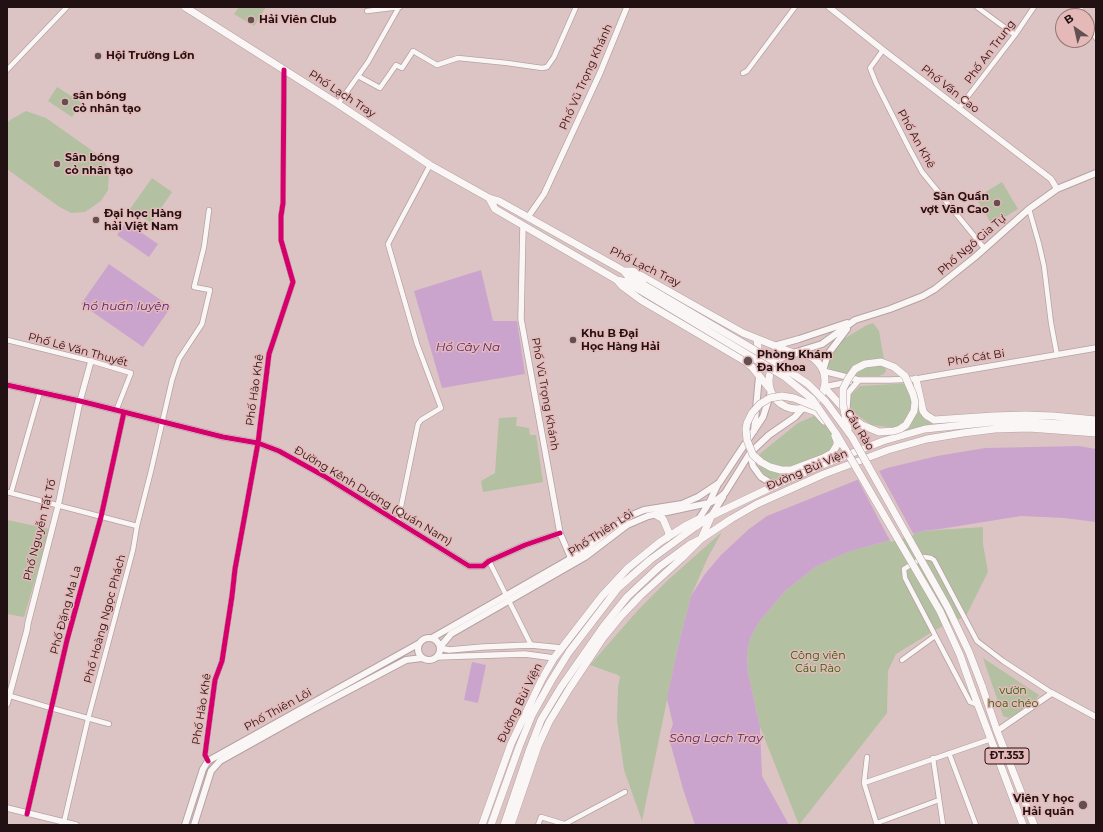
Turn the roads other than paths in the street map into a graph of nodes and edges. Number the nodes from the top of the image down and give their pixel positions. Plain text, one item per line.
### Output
1 (67, 7) edge
2 (184, 7) edge
3 (399, 7) edge
4 (576, 7) edge
5 (627, 7) edge
6 (795, 7) edge
7 (829, 7) edge
8 (977, 7) edge
9 (1034, 7) edge
10 (367, 12) dead end
11 (1015, 35) junction
12 (883, 50) junction
13 (7, 70) edge
14 (284, 70) junction
15 (743, 73) dead end
16 (358, 76) junction
17 (338, 104) junction
18 (959, 108) junction
19 (430, 165) junction
20 (1096, 173) edge
21 (1057, 189) junction
22 (489, 198) junction
23 (1029, 209) junction
24 (209, 210) dead end
25 (528, 217) junction
26 (523, 225) junction
27 (984, 248) junction
28 (624, 271) junction
29 (617, 280) junction
30 (642, 288) junction
31 (855, 320) junction
32 (757, 339) junction
33 (7, 340) edge
34 (774, 346) junction
35 (1096, 348) edge
36 (793, 353) junction
37 (1057, 355) junction
38 (743, 360) junction
39 (91, 361) junction
40 (823, 370) junction
41 (759, 376) junction
42 (916, 379) junction
43 (859, 380) junction
44 (7, 385) edge
45 (824, 387) junction
46 (770, 390) junction
47 (40, 392) junction
48 (80, 401) junction
49 (803, 408) junction
50 (818, 408) junction
51 (116, 411) junction
52 (124, 412) junction
53 (849, 414) junction
54 (993, 419) junction
55 (1096, 420) edge
56 (163, 422) junction
57 (1096, 426) edge
58 (753, 432) junction
59 (849, 433) junction
60 (1096, 434) edge
61 (258, 443) junction
62 (750, 453) junction
63 (719, 483) junction
64 (778, 484) junction
65 (9, 493) edge
66 (725, 493) junction
67 (709, 503) junction
68 (58, 506) junction
69 (656, 515) junction
70 (711, 516) junction
71 (101, 517) junction
72 (699, 519) junction
73 (398, 522) junction
74 (137, 526) junction
75 (695, 526) junction
76 (560, 533) junction
77 (666, 538) junction
78 (702, 539) junction
79 (489, 561) junction
80 (572, 561) junction
81 (506, 598) junction
82 (450, 631) junction
83 (935, 636) junction
84 (432, 638) junction
85 (418, 644) junction
86 (531, 645) junction
87 (440, 648) junction
88 (562, 648) junction
89 (437, 657) junction
90 (422, 658) junction
91 (554, 658) junction
92 (902, 660) dead end
93 (561, 687) junction
94 (569, 689) junction
95 (1052, 693) junction
96 (8, 695) edge
97 (7, 704) edge
98 (978, 705) junction
99 (51, 708) junction
100 (1096, 716) edge
101 (88, 719) junction
102 (109, 724) dead end
103 (997, 731) junction
104 (991, 739) junction
105 (949, 753) junction
106 (867, 756) dead end
107 (933, 758) junction
108 (208, 761) junction
109 (214, 766) junction
110 (508, 774) junction
111 (520, 778) junction
112 (864, 783) junction
113 (625, 792) dead end
114 (939, 800) junction
115 (7, 808) edge
116 (27, 814) junction
117 (64, 822) junction
118 (564, 824) edge
119 (877, 824) edge
120 (76, 825) edge
121 (185, 825) edge
122 (194, 825) edge
123 (482, 825) edge
124 (491, 825) edge
125 (504, 825) edge
126 (511, 825) edge
127 (538, 825) edge
128 (943, 825) edge
129 (976, 825) edge
130 (1023, 825) edge
131 (1034, 825) edge

1 - 13 street
2 - 14 main road, Phố Lạch Tray
3 - 10 street
3 - 16 street
4 - 16 street
5 - 25 street, Phố Vũ Trọng Khánh
6 - 15 street
7 - 12 street, Phố Văn Cao
8 - 11 street
9 - 11 street, Phố An Trung
11 - 18 street, Phố An Trung
12 - 18 street, Phố Văn Cao
12 - 27 street, Phố An Khê
14 - 17 main road, Phố Lạch Tray
14 - 61 street, Phố Hào Khê
16 - 17 street
17 - 19 main road, Phố Lạch Tray
18 - 21 street, Phố Văn Cao
19 - 22 main road, Phố Lạch Tray
19 - 73 street
20 - 21 main road, Phố Ngô Gia Tự
21 - 23 main road, Phố Ngô Gia Tự
22 - 25 main road, Phố Lạch Tray
22 - 26 main road, Phố Lạch Tray
23 - 27 main road, Phố Ngô Gia Tự
23 - 37 street
24 - 56 street, Phố Hoàng Ngọc Phách
25 - 28 main road, Phố Lạch Tray
26 - 29 main road, Phố Lạch Tray
26 - 76 street, Phố Vũ Trọng Khánh
27 - 31 main road, Phố Ngô Gia Tự
28 - 30 main road, Cầu Rào
28 - 32 main road, Phố Lạch Tray
29 - 30 main road, Cầu Rào
29 - 38 main road, Phố Lạch Tray
30 - 50 main road, Cầu Rào, bridge
30 - 59 main road, Cầu Rào, bridge
31 - 34 main road
31 - 36 main road, Phố Ngô Gia Tự
31 - 40 main road
32 - 34 main road, Phố Lạch Tray
32 - 38 main road
33 - 39 street, Phố Lê Văn Thuyết
34 - 36 main road, Phố Lạch Tray
35 - 37 street, Phố Cát Bi
36 - 40 main road
36 - 46 main road
37 - 42 street, Phố Cát Bi
38 - 41 main road, Phố Lạch Tray
39 - 48 street, Phố Nguyễn Tất Tố
39 - 51 street, Phố Lê Văn Thuyết
40 - 43 street, Phố Cát Bi
40 - 45 main road
41 - 46 main road, Phố Lạch Tray
41 - 58 main road
42 - 43 street, Phố Cát Bi
42 - 54 main road, Đường Bùi Viện
43 - 45 street, Phố Cát Bi
43 - 53 street
44 - 47 street, Đường Kênh Dương (Quán Nam)
45 - 49 main road
45 - 53 main road
46 - 49 main road
46 - 58 main road, Phố Thiên Lôi
47 - 48 street, Đường Kênh Dương (Quán Nam)
47 - 65 street
48 - 51 street, Đường Kênh Dương (Quán Nam)
48 - 68 street, Phố Nguyễn Tất Tố
49 - 50 main road, bridge
49 - 62 main road, Phố Thiên Lôi
50 - 98 main road, Cầu Rào / ĐT.353, bridge
51 - 52 street, Đường Kênh Dương (Quán Nam)
52 - 56 street, Đường Kênh Dương (Quán Nam)
52 - 71 street, Phố Đặng Ma La
53 - 59 main road, bridge
54 - 55 main road, Đường Bùi Viện
54 - 57 main road, Đường Bùi Viện
54 - 64 main road, Đường Bùi Viện
56 - 61 street, Đường Kênh Dương (Quán Nam)
56 - 74 street, Phố Hoàng Ngọc Phách
58 - 63 main road, Phố Thiên Lôi
59 - 103 main road, Cầu Rào / ĐT.353, bridge
60 - 78 main road, Đường Bùi Viện
61 - 73 street, Đường Kênh Dương (Quán Nam)
61 - 108 street, Phố Hào Khê
62 - 64 main road
62 - 66 main road, Phố Thiên Lôi
63 - 67 main road
63 - 80 main road, Phố Thiên Lôi
64 - 70 main road, Đường Bùi Viện
65 - 68 street
66 - 67 main road, Phố Thiên Lôi
66 - 70 main road
67 - 69 main road, Phố Thiên Lôi
67 - 72 main road
68 - 71 street
68 - 96 street, Phố Nguyễn Tất Tố
69 - 77 main road
69 - 80 main road, Phố Thiên Lôi
70 - 72 main road, Đường Bùi Viện
70 - 75 main road, Đường Bùi Viện
70 - 78 main road
71 - 74 street
71 - 99 street, Phố Đặng Ma La
72 - 75 main road
72 - 77 main road, Đường Bùi Viện
73 - 79 street, Đường Kênh Dương (Quán Nam)
74 - 101 street, Phố Hoàng Ngọc Phách
75 - 110 main road, Đường Bùi Viện
76 - 79 street, Đường Kênh Dương (Quán Nam)
76 - 80 street, Phố Vũ Trọng Khánh
77 - 88 main road, Đường Bùi Viện
78 - 93 main road, Đường Bùi Viện
78 - 94 main road, Đường Bùi Viện
79 - 81 street
80 - 81 main road, Phố Thiên Lôi
81 - 82 main road, Phố Thiên Lôi
81 - 86 street
82 - 84 main road, Phố Thiên Lôi
82 - 87 main road, Phố Thiên Lôi
83 - 92 street
83 - 95 street
83 - 98 street
84 - 85 main road
84 - 87 main road
85 - 90 main road
85 - 108 main road, Phố Thiên Lôi
86 - 87 street
86 - 88 street
87 - 89 main road
88 - 91 main road, Đường Bùi Viện
89 - 90 main road
89 - 91 street
90 - 109 main road, Phố Thiên Lôi
91 - 123 main road, Đường Bùi Viện
93 - 94 main road
93 - 111 main road, Đường Bùi Viện
94 - 126 main road, Đường Bùi Viện
95 - 100 street
95 - 103 street
96 - 97 street, Phố Nguyễn Tất Tố
96 - 99 street
98 - 104 main road, ĐT.353
99 - 101 street
99 - 116 street, Phố Đặng Ma La
101 - 102 street
101 - 117 street, Phố Hoàng Ngọc Phách
103 - 131 main road, ĐT.353
104 - 105 street
104 - 130 main road, ĐT.353
105 - 107 street
105 - 129 street
106 - 112 street
107 - 112 street
107 - 114 street
108 - 109 main road
108 - 121 main road
109 - 122 main road
110 - 111 main road
110 - 124 main road, Đường Bùi Viện
111 - 125 main road, Đường Bùi Viện
112 - 119 street
113 - 118 street
114 - 119 street
114 - 128 street
115 - 116 street
116 - 117 street
117 - 120 street
118 - 127 street

